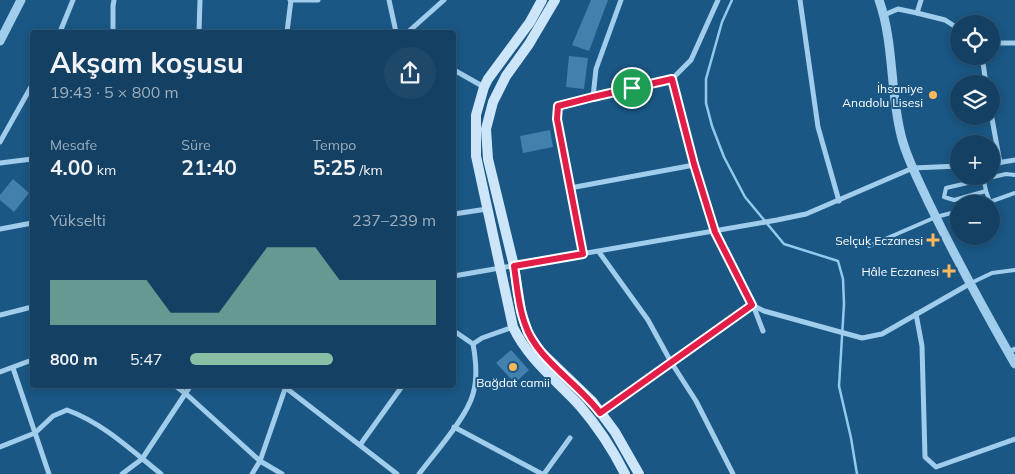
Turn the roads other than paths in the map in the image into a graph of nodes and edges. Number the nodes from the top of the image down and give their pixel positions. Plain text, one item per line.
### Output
1 (21, 0) edge
2 (73, 0) edge
3 (114, 0) edge
4 (200, 0) edge
5 (291, 0) edge
6 (318, 0) edge
7 (389, 0) edge
8 (444, 0) edge
9 (542, 0) edge
10 (555, 0) edge
11 (621, 0) edge
12 (718, 0) edge
13 (800, 0) edge
14 (879, 0) edge
15 (921, 0) edge
16 (917, 12) junction
17 (884, 15) junction
18 (950, 23) edge
19 (61, 30) edge
20 (113, 30) edge
21 (199, 30) edge
22 (287, 30) edge
23 (396, 30) edge
24 (410, 30) edge
25 (0, 41) edge
26 (1015, 42) edge
27 (1000, 43) edge
28 (456, 71) edge
29 (672, 79) junction
30 (484, 87) junction
31 (30, 89) edge
32 (593, 97) junction
33 (0, 142) edge
34 (30, 159) edge
35 (1015, 160) edge
36 (0, 163) edge
37 (1000, 163) edge
38 (694, 164) junction
39 (950, 166) edge
40 (913, 168) junction
41 (1000, 175) edge
42 (1015, 175) edge
43 (957, 185) edge
44 (985, 185) edge
45 (570, 188) junction
46 (986, 191) junction
47 (1015, 193) edge
48 (987, 195) edge
49 (1000, 198) edge
50 (839, 201) junction
51 (488, 209) junction
52 (950, 213) edge
53 (456, 214) edge
54 (936, 217) junction
55 (30, 223) edge
56 (0, 230) edge
57 (715, 232) junction
58 (869, 246) dead end
59 (599, 252) junction
60 (583, 254) junction
61 (514, 266) junction
62 (501, 268) junction
63 (1015, 270) edge
64 (456, 276) edge
65 (971, 283) junction
66 (752, 305) junction
67 (30, 308) edge
68 (916, 314) junction
69 (0, 315) edge
70 (513, 327) junction
71 (763, 331) dead end
72 (456, 332) edge
73 (473, 344) junction
74 (1012, 350) edge
75 (30, 361) edge
76 (671, 362) junction
77 (1015, 364) edge
78 (14, 368) junction
79 (0, 372) edge
80 (178, 388) edge
81 (189, 388) edge
82 (286, 388) edge
83 (287, 388) edge
84 (401, 388) edge
85 (185, 393) junction
86 (600, 413) junction
87 (454, 427) junction
88 (35, 433) junction
89 (570, 438) dead end
90 (1015, 440) edge
91 (360, 445) junction
92 (0, 447) edge
93 (142, 459) junction
94 (260, 461) junction
95 (49, 474) edge
96 (122, 474) edge
97 (161, 474) edge
98 (252, 474) edge
99 (282, 474) edge
100 (397, 474) edge
101 (419, 474) edge
102 (543, 474) edge
103 (625, 474) edge
104 (638, 474) edge
105 (733, 474) edge

1 - 25 street
2 - 19 street
3 - 20 street
4 - 21 street
5 - 6 street
5 - 22 street
7 - 23 street
8 - 24 street
9 - 30 main road
10 - 61 main road
11 - 32 street
12 - 29 street
13 - 50 street
14 - 17 street
15 - 16 street
16 - 17 street
16 - 18 street
17 - 40 street
26 - 27 street
28 - 30 street
29 - 32 street
29 - 38 street
30 - 51 main road
31 - 33 street
32 - 45 street
34 - 36 street
35 - 37 street
38 - 45 street
38 - 57 street
39 - 40 street
40 - 50 street
40 - 54 street
41 - 42 lane
43 - 46 lane
44 - 46 lane
45 - 60 street
46 - 48 lane
47 - 49 lane
50 - 57 street
51 - 53 street
51 - 62 main road
52 - 54 lane
54 - 58 lane
54 - 65 street
55 - 56 street
57 - 59 street
57 - 66 street
59 - 60 street
59 - 76 street
60 - 61 street
61 - 62 street
61 - 86 main road
62 - 64 street
62 - 70 main road
63 - 65 lane
65 - 68 street
65 - 74 street
66 - 68 street
66 - 71 street
66 - 76 street
67 - 69 street
68 - 90 street
70 - 73 street
70 - 103 main road
72 - 73 street
73 - 87 street
74 - 77 street
75 - 78 street
76 - 86 street
76 - 105 street
78 - 79 street
78 - 88 street
80 - 85 street
81 - 85 street
82 - 94 street
83 - 91 street
84 - 91 street
85 - 93 street
85 - 94 street
86 - 104 main road
87 - 101 street
87 - 102 street
88 - 92 street
88 - 93 street
88 - 95 street
89 - 102 street
91 - 100 street
93 - 96 street
93 - 97 street
94 - 98 street
94 - 99 street

